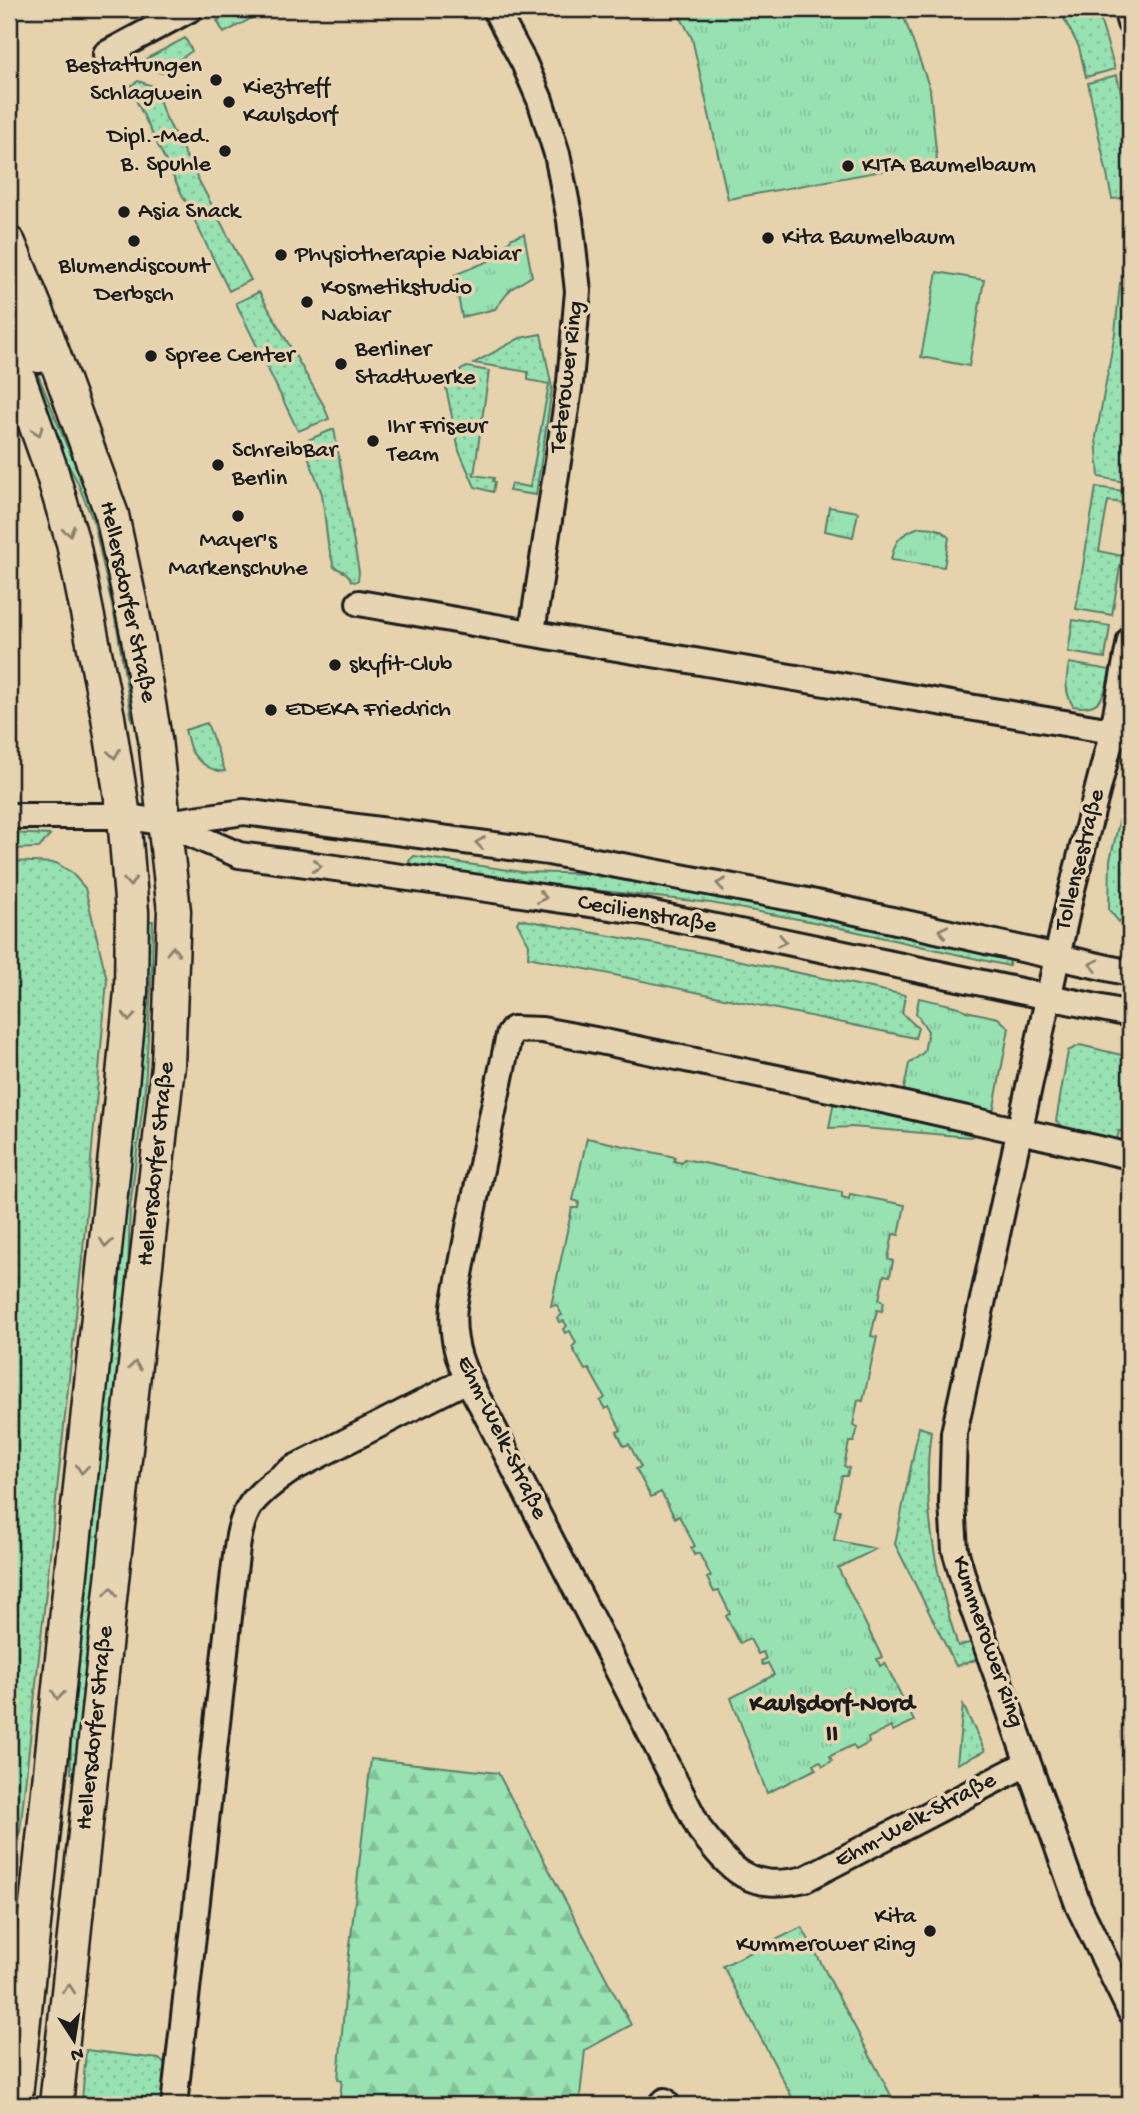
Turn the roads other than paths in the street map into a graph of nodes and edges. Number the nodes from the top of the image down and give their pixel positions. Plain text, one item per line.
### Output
1 (190, 9) edge
2 (495, 9) edge
3 (1126, 9) edge
4 (1130, 23) edge
5 (106, 54) dead end
6 (9, 243) edge
7 (9, 321) edge
8 (9, 351) edge
9 (90, 452) junction
10 (359, 603) dead end
11 (531, 632) junction
12 (1130, 640) edge
13 (1122, 732) edge
14 (9, 816) edge
15 (124, 816) junction
16 (165, 823) junction
17 (1057, 957) junction
18 (1130, 973) edge
19 (1049, 997) junction
20 (1130, 1014) edge
21 (1020, 1132) junction
22 (1130, 1156) edge
23 (467, 1380) junction
24 (1028, 1763) junction
25 (1130, 2011) edge
26 (15, 2105) edge
27 (56, 2105) edge
28 (174, 2105) edge

1 - 5 street
2 - 11 street, Teterower Ring
3 - 4 street
6 - 9 main road, Hellersdorfer Straße
7 - 9 main road
8 -> 15 main road, Hellersdorfer Straße
9 - 16 main road, Hellersdorfer Straße
10 - 11 street
11 - 13 street
12 - 13 street, Tollensestraße
13 - 17 street, Tollensestraße
14 - 15 street, Cecilienstraße
15 - 16 street, Cecilienstraße
15 -> 26 main road, Hellersdorfer Straße
17 -> 16 street, Cecilienstraße
16 -> 19 street, Cecilienstraße
27 -> 16 main road, Hellersdorfer Straße
18 -> 17 street, Cecilienstraße
17 - 19 street, Kummerower Ring
19 - 20 street, Cecilienstraße
19 - 21 street, Kummerower Ring
21 - 22 street
21 - 23 street, Ehm-Welk-Straße
21 - 24 street, Kummerower Ring
23 - 24 street, Ehm-Welk-Straße
23 - 28 street
24 - 25 street, Kummerower Ring

